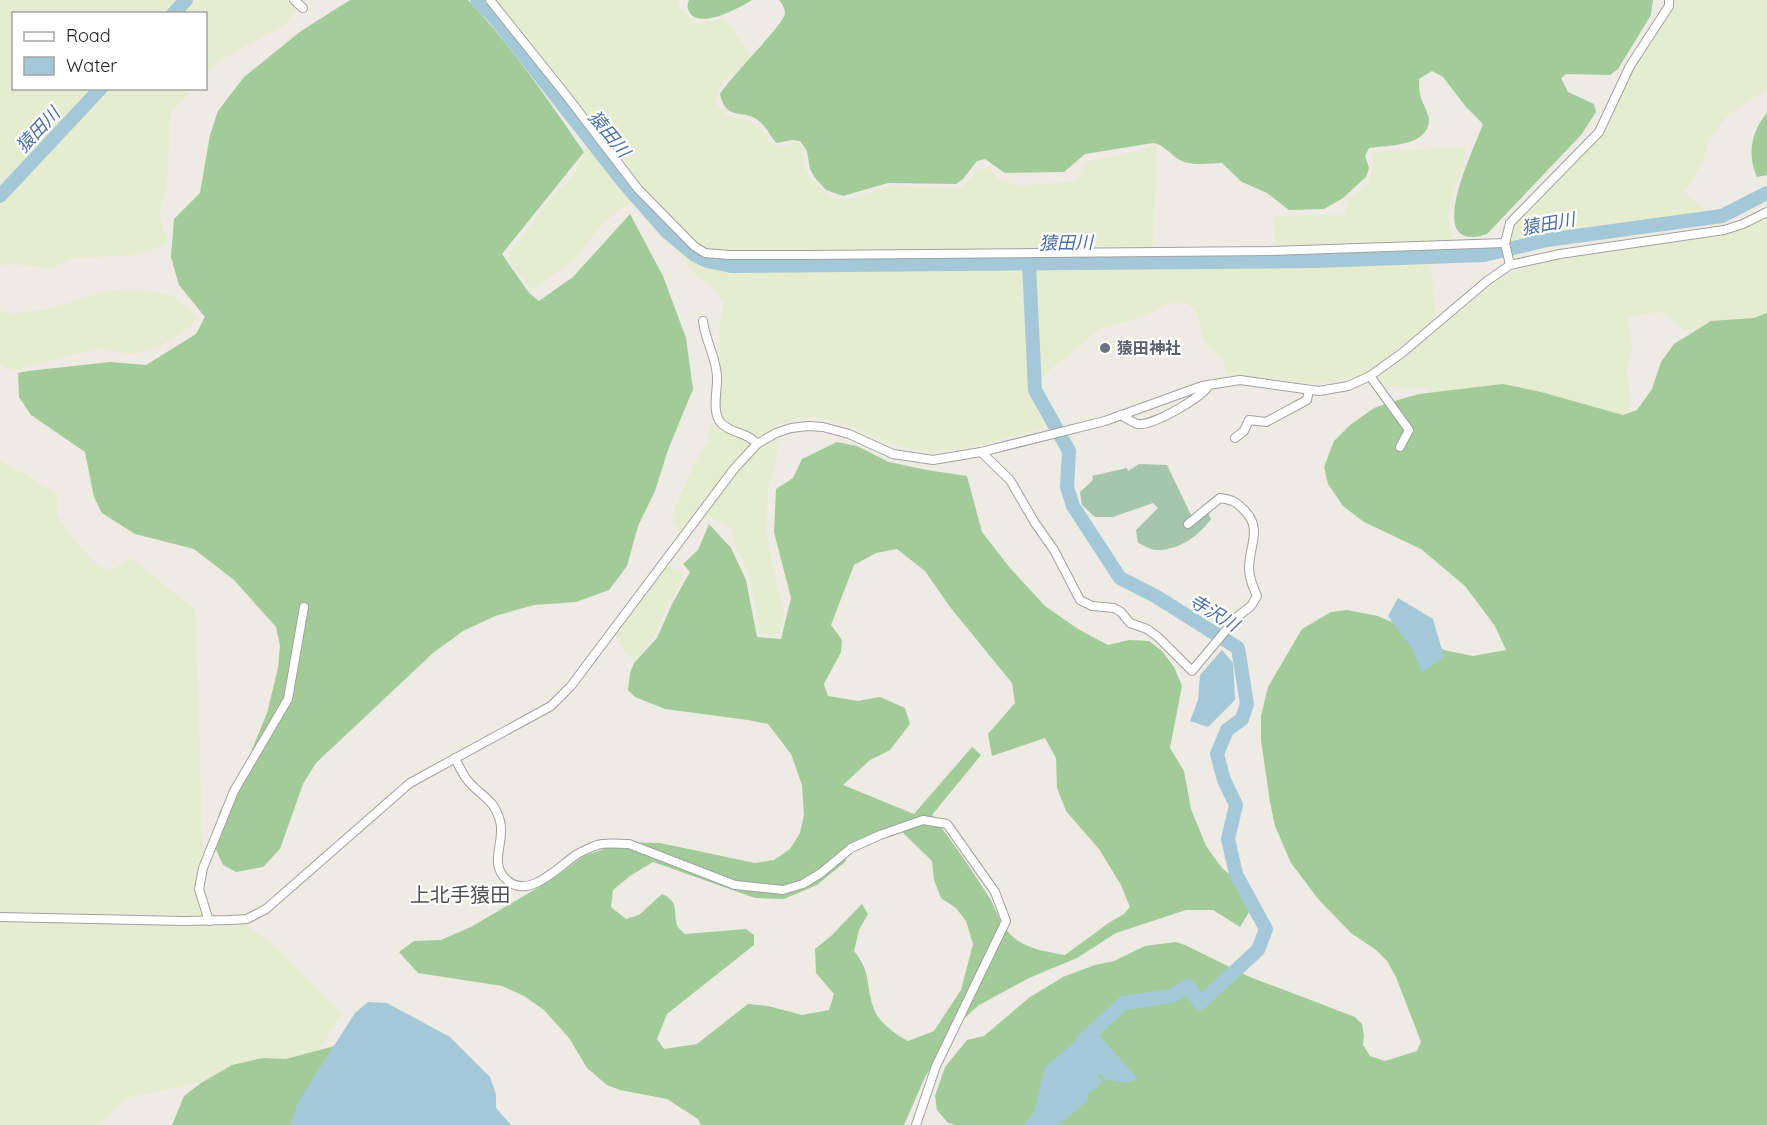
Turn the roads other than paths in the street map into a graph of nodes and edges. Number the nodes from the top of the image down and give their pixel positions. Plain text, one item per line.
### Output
1 (294, 0) edge
2 (490, 0) edge
3 (1669, 0) edge
4 (303, 8) dead end
5 (1767, 212) edge
6 (1506, 248) junction
7 (1510, 266) junction
8 (703, 321) dead end
9 (1370, 376) junction
10 (1209, 385) junction
11 (1309, 390) junction
12 (1121, 415) junction
13 (1235, 438) dead end
14 (757, 444) junction
15 (1400, 447) dead end
16 (981, 452) junction
17 (1188, 524) dead end
18 (304, 607) dead end
19 (455, 758) junction
20 (0, 917) edge
21 (209, 921) junction
22 (916, 1125) edge

1 - 4 street
2 - 6 street
3 - 6 street
5 - 7 street
6 - 7 street
7 - 9 street
8 - 14 street
9 - 11 street
9 - 15 street
10 - 11 street
10 - 12 street
10 - 12 street
11 - 13 street
12 - 16 street
14 - 16 street
14 - 19 street
16 - 17 street
18 - 21 street
19 - 21 street
19 - 22 street
20 - 21 street

